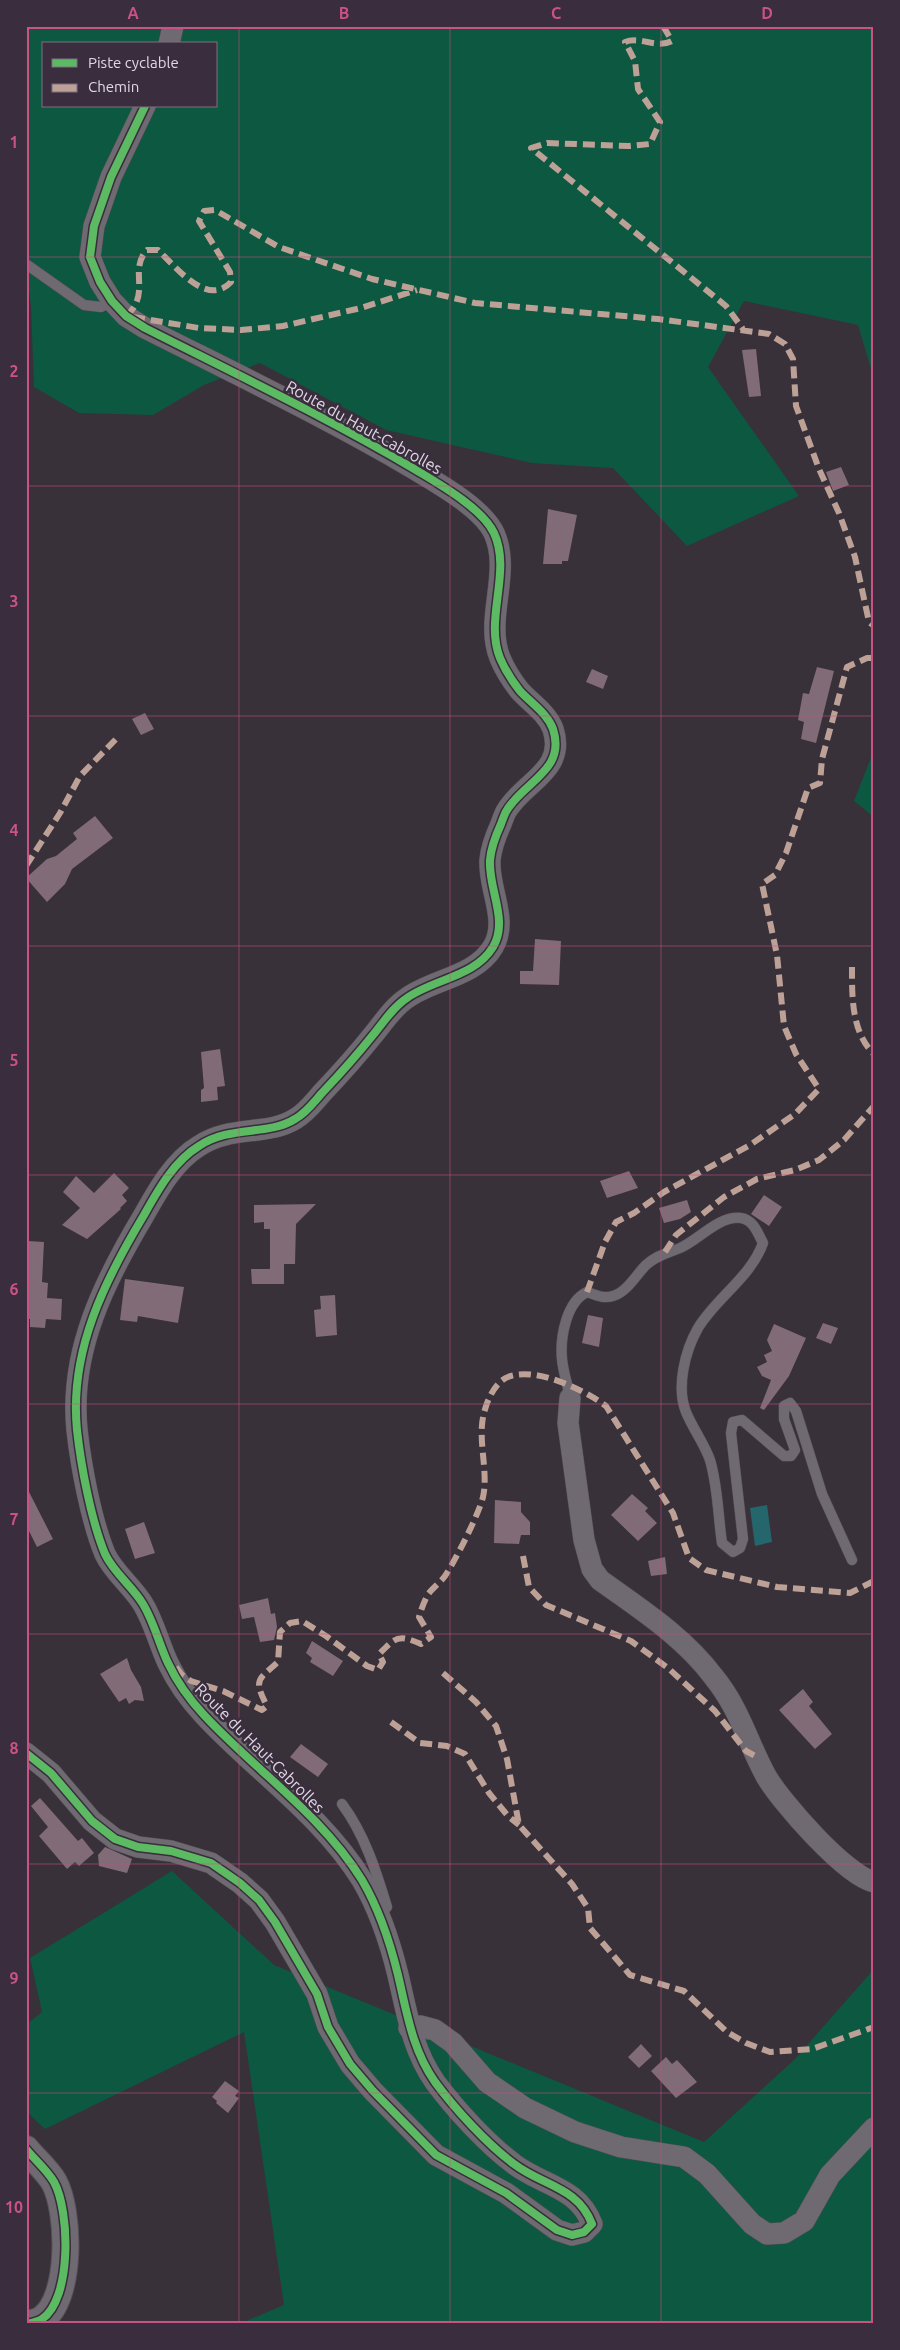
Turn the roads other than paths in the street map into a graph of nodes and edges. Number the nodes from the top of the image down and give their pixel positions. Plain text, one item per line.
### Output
1 (173, 26) edge
2 (169, 42) edge
3 (144, 108) edge
4 (26, 264) edge
5 (112, 301) junction
6 (570, 1398) joint
7 (852, 1560) dead end
8 (26, 1754) edge
9 (342, 1804) dead end
10 (874, 1882) edge
11 (379, 1916) junction
12 (409, 2028) junction
13 (874, 2128) edge
14 (26, 2150) edge
15 (27, 2324) edge

1 - 2 street
3 - 5 street, Route du Haut-Cabrolles
4 - 5 lane
5 - 11 street, Route du Haut-Cabrolles
6 - 7 lane
6 - 10 street
8 - 12 street, Route du Haut-Cabrolles
9 - 11 lane
11 - 12 street, Route du Haut-Cabrolles
12 - 13 street
14 - 15 street

